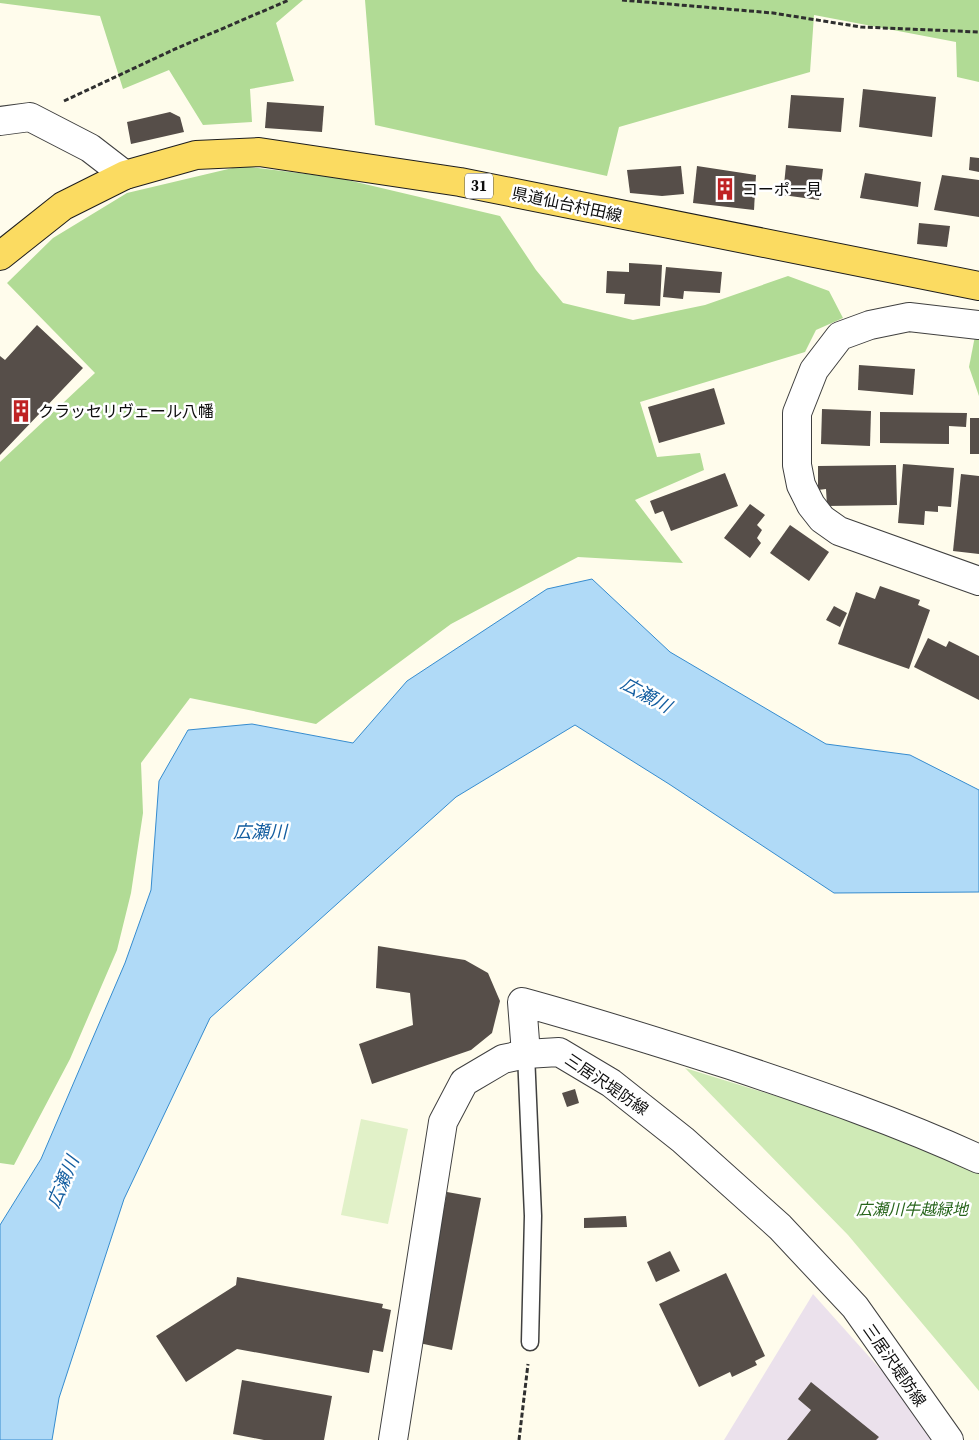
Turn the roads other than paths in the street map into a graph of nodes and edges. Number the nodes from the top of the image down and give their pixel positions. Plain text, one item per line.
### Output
1 (0, 121) edge
2 (125, 175) junction
3 (0, 256) edge
4 (979, 286) edge
5 (979, 325) edge
6 (979, 581) edge
7 (526, 1054) junction
8 (979, 1159) edge
9 (530, 1342) road end
10 (393, 1440) edge
11 (949, 1440) edge

1 - 2 street
2 - 3 main road, 県道仙台村田線 / 31
2 - 4 main road, 県道仙台村田線 / 31
5 - 6 street
7 - 8 street
7 - 9 lane
7 - 10 street, 三居沢堤防線
7 - 11 street, 三居沢堤防線

